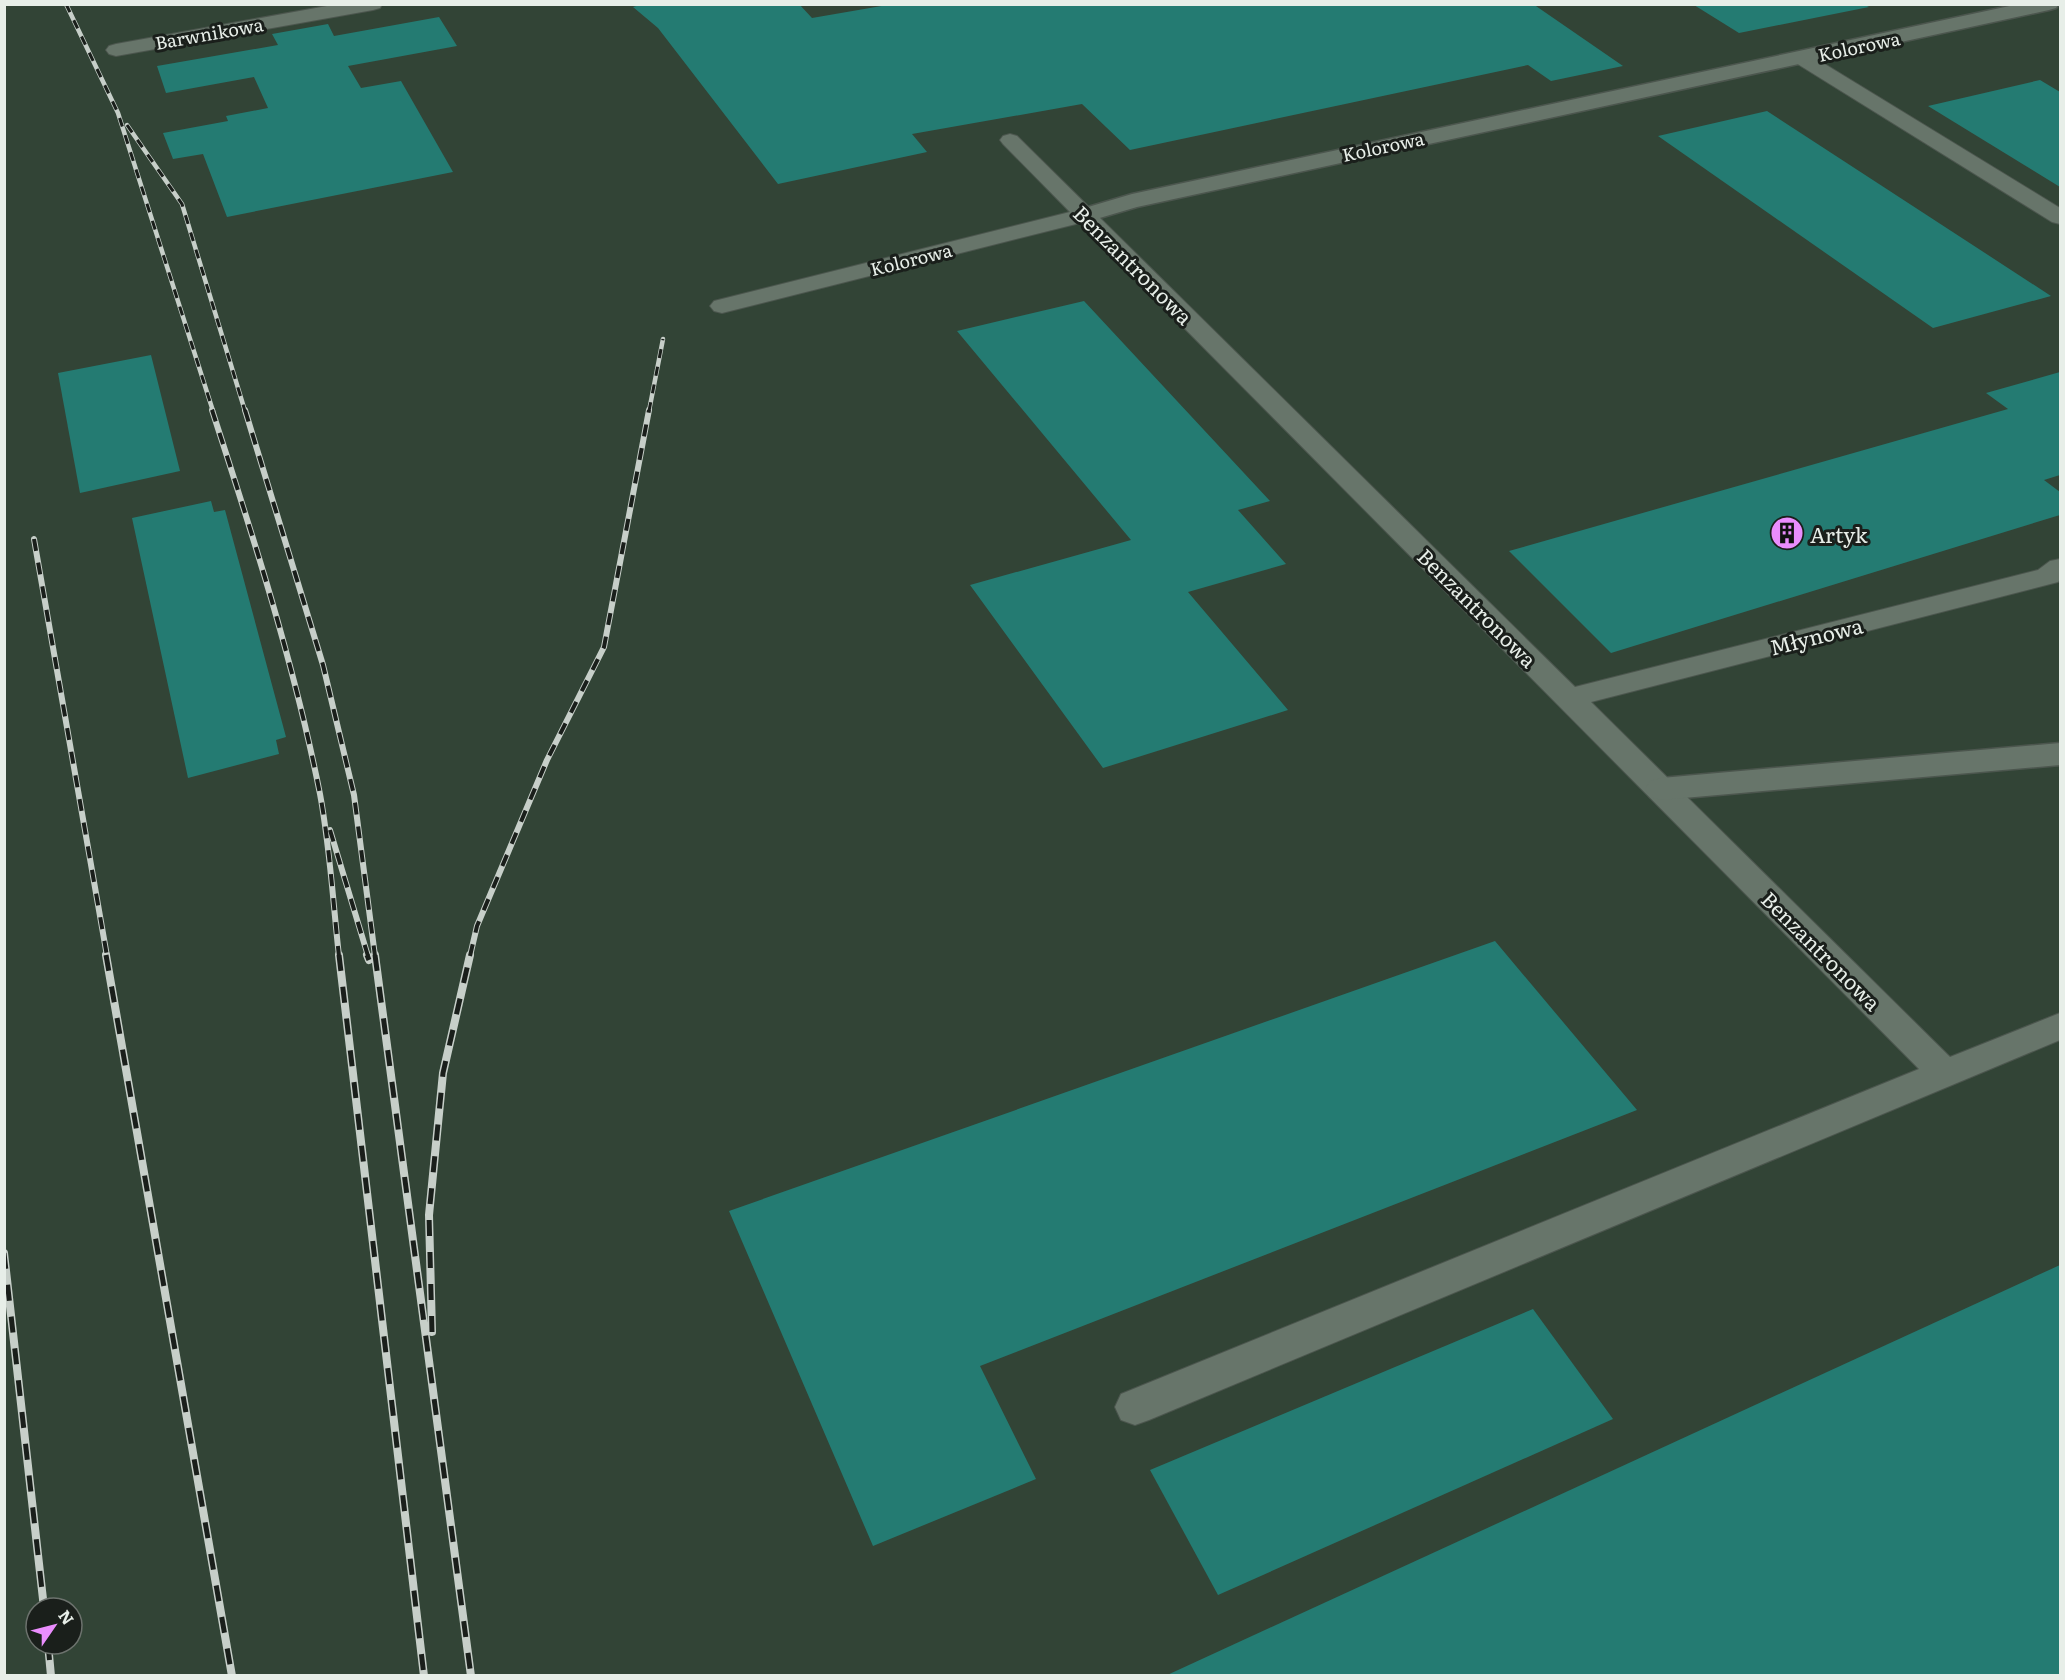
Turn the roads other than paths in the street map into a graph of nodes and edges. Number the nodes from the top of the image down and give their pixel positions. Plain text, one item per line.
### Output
1 (373, 4) edge
2 (2049, 4) edge
3 (2006, 9) edge
4 (116, 50) dead end
5 (1803, 59) junction
6 (1010, 140) dead end
7 (1086, 215) junction
8 (2061, 217) edge
9 (722, 306) dead end
10 (2061, 567) edge
11 (1569, 698) junction
12 (2061, 754) edge
13 (1661, 789) junction
14 (2061, 1026) edge
15 (1945, 1074) junction
16 (1135, 1407) dead end

1 - 4 lane, Barwnikowa
2 - 3 street, Kolorowa
3 - 5 street, Kolorowa
5 - 7 street, Kolorowa
5 - 8 lane
6 - 7 lane, Benzantronowa
7 - 9 lane, Kolorowa
7 - 11 lane, Benzantronowa
10 - 11 lane, Młynowa
11 - 13 lane, Benzantronowa
12 - 13 street
13 - 15 lane, Benzantronowa
14 - 15 lane
15 - 16 lane

